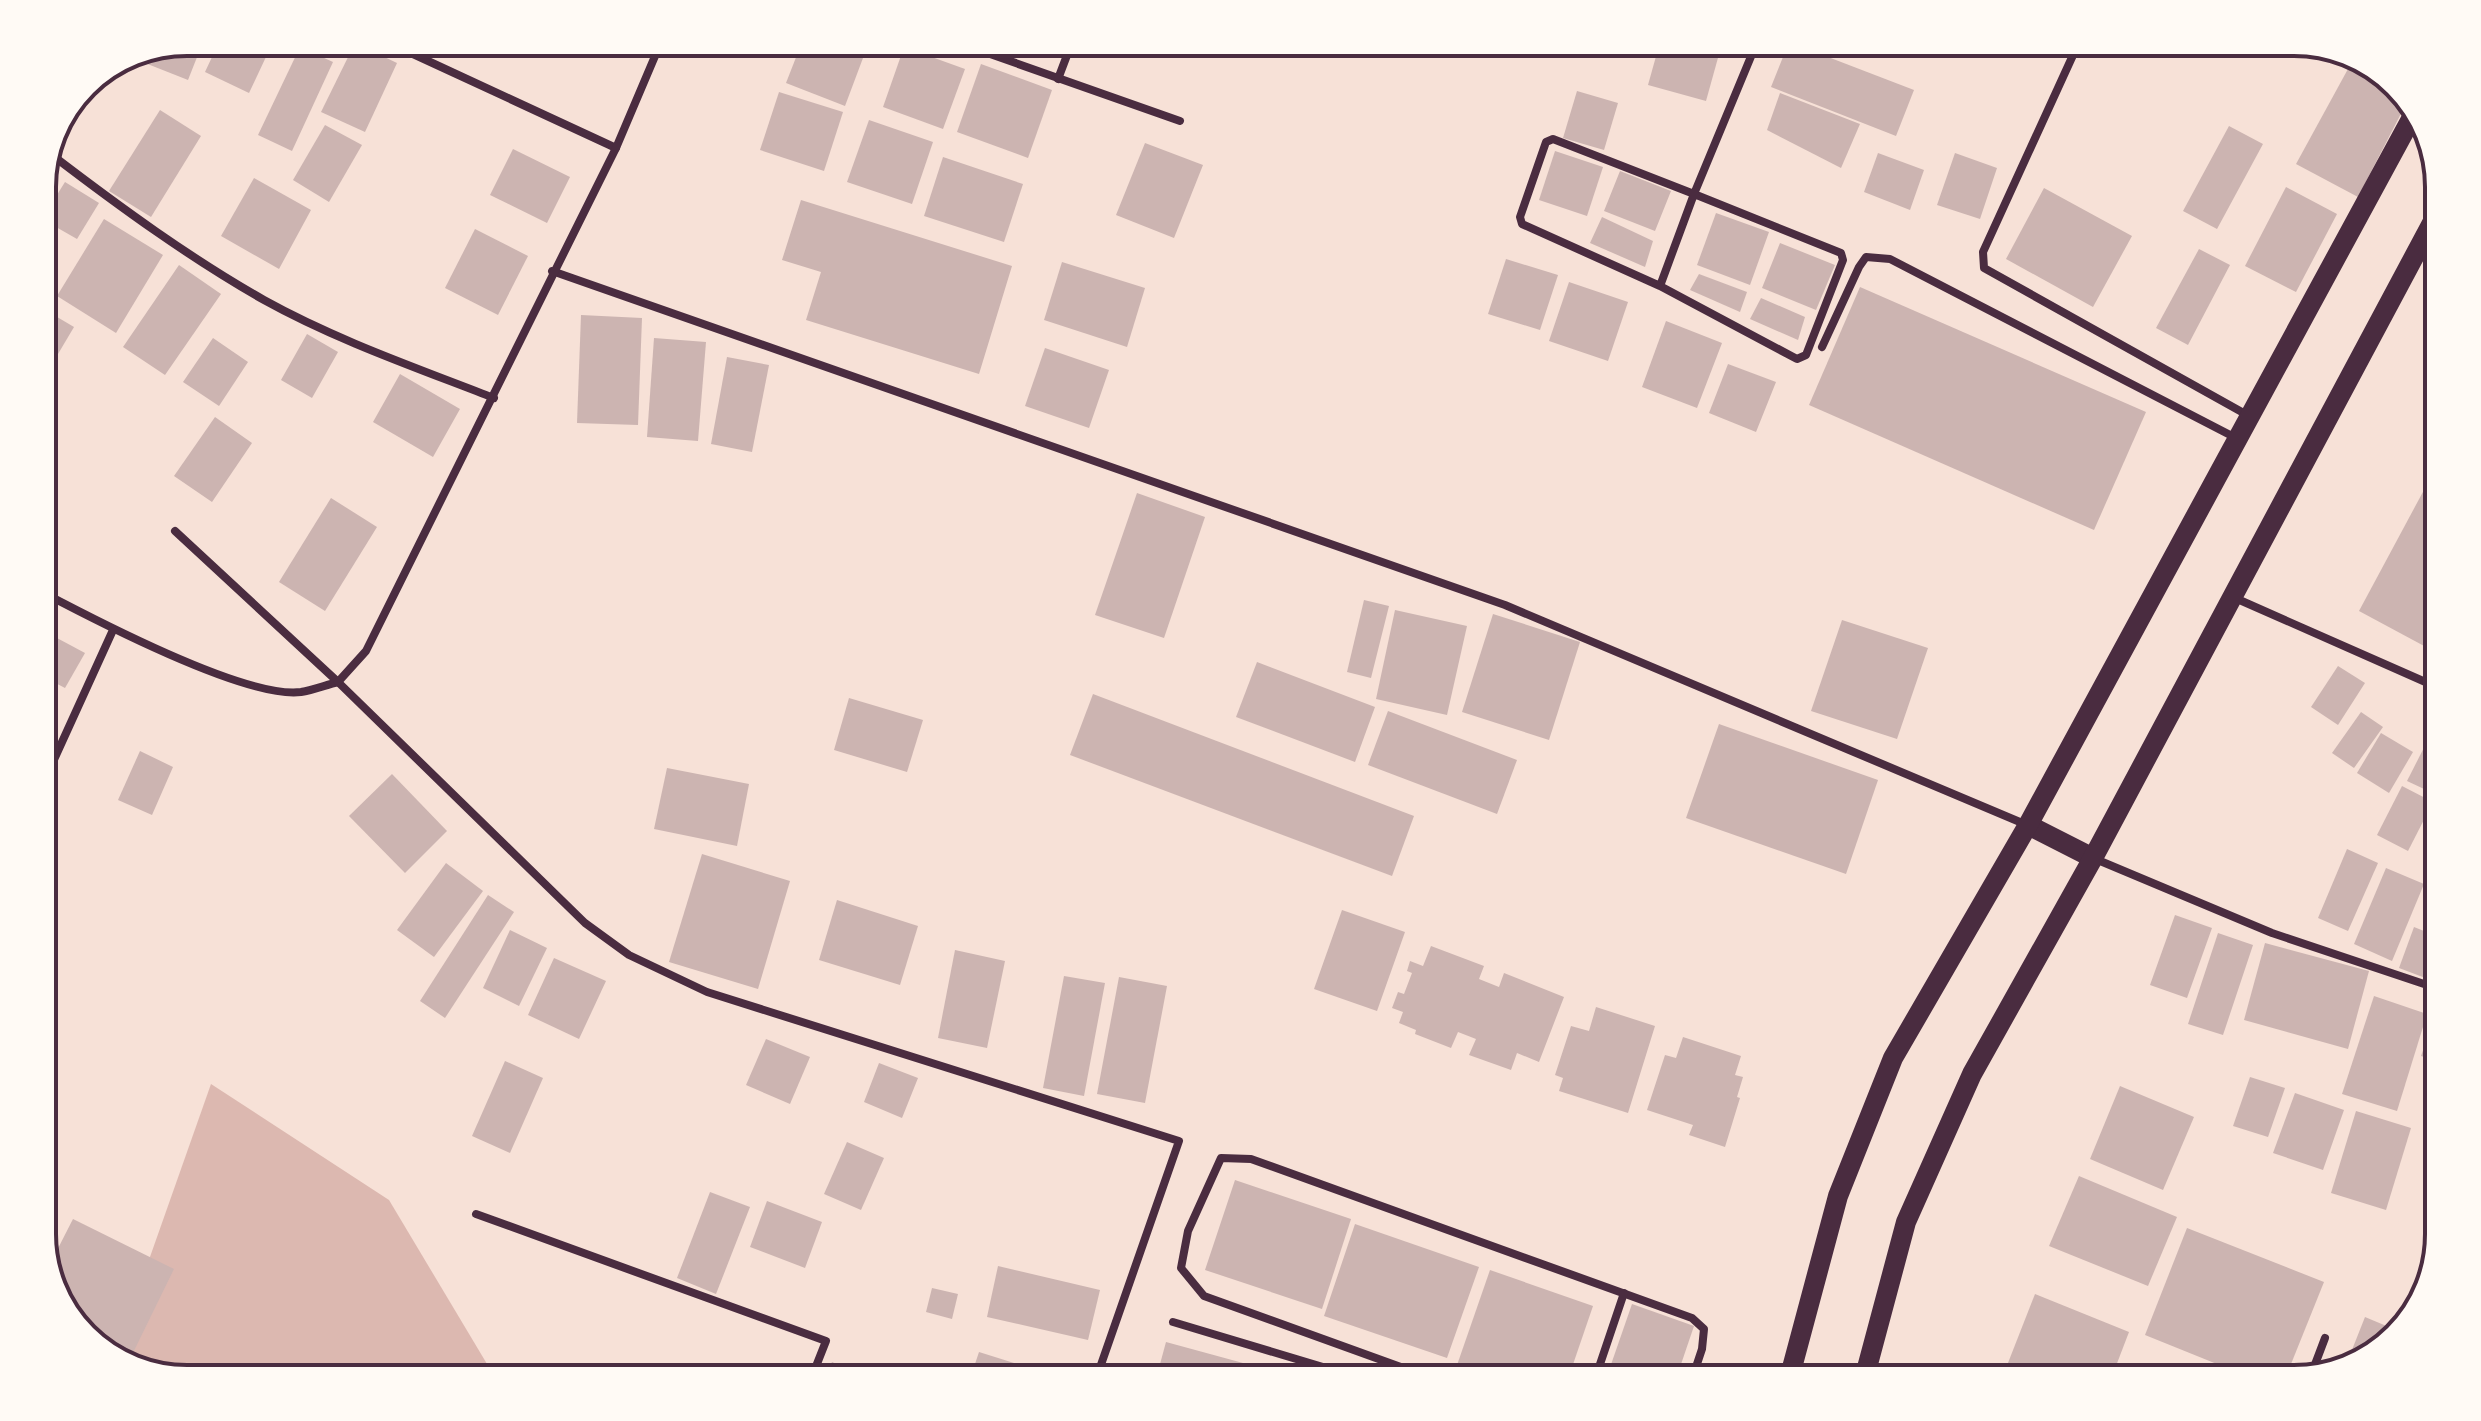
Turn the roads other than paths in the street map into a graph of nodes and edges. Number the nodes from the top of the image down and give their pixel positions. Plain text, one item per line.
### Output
1 (417, 56) edge
2 (655, 56) edge
3 (995, 56) edge
4 (1067, 56) edge
5 (1751, 56) edge
6 (2073, 56) edge
7 (1058, 79) junction
8 (1180, 121) dead end
9 (2409, 123) edge
10 (616, 148) junction
11 (59, 160) edge
12 (1694, 194) junction
13 (2425, 236) edge
14 (552, 271) junction
15 (1660, 286) junction
16 (1822, 347) dead end
17 (494, 398) junction
18 (2249, 416) junction
19 (2236, 438) junction
20 (175, 531) dead end
21 (2230, 595) junction
22 (56, 599) edge
23 (113, 630) junction
24 (338, 682) junction
25 (2425, 682) edge
26 (56, 755) edge
27 (2028, 825) junction
28 (2093, 858) junction
29 (2425, 984) edge
30 (476, 1214) dead end
31 (1624, 1293) junction
32 (1173, 1322) dead end
33 (2325, 1338) dead end
34 (2315, 1363) edge
35 (817, 1365) edge
36 (1101, 1365) edge
37 (1316, 1365) edge
38 (1395, 1365) edge
39 (1600, 1365) edge
40 (1697, 1365) edge
41 (1793, 1365) edge
42 (1868, 1365) edge

1 - 10 street
2 - 10 street
3 - 7 street
4 - 7 street
5 - 12 street
6 - 18 street
7 - 8 street
9 - 18 main road
10 - 14 street
11 - 17 street
12 - 15 street
12 - 15 street
12 - 15 street
13 - 21 main road
14 - 17 street
14 - 27 street
16 - 19 street
17 - 24 street
18 - 19 main road
19 - 27 main road
20 - 24 street
21 - 25 street
21 - 28 main road
22 - 23 street
23 - 24 street
23 - 26 street
24 - 36 street
27 - 28 main road
27 - 41 main road
28 - 29 street
28 - 42 main road
30 - 35 street
31 - 38 street
31 - 39 street
31 - 40 street
32 - 37 street
33 - 34 street

